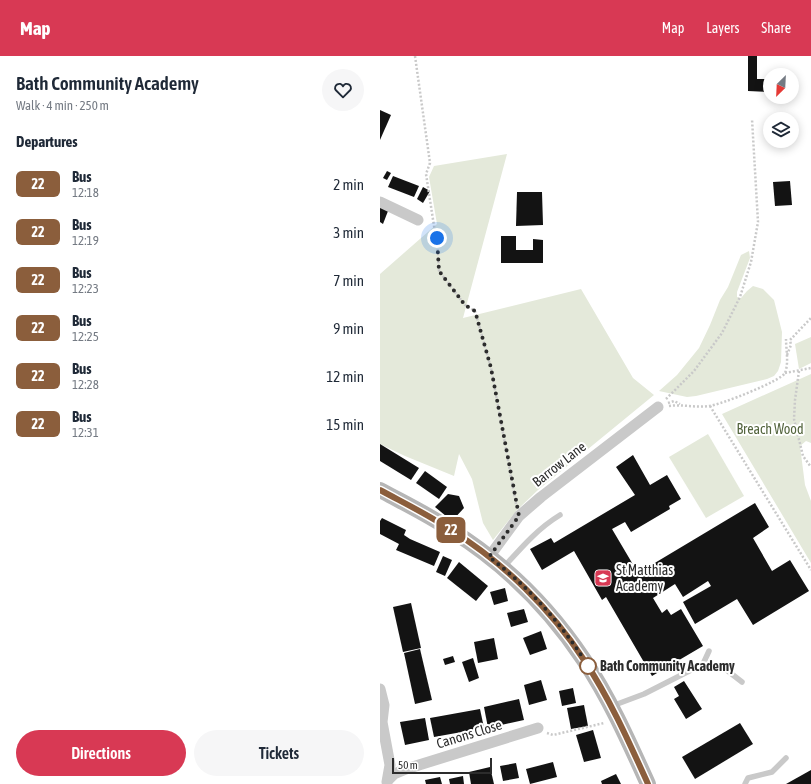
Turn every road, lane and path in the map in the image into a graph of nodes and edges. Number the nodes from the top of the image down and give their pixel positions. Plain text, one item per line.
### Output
1 (415, 56) edge
2 (752, 119) dead end
3 (380, 202) edge
4 (418, 220) dead end
5 (811, 318) edge
6 (786, 339) dead end
7 (786, 356) junction
8 (811, 368) edge
9 (799, 371) junction
10 (785, 373) junction
11 (710, 406) junction
12 (658, 407) junction
13 (811, 467) edge
14 (380, 490) edge
15 (560, 515) dead end
16 (519, 516) junction
17 (489, 557) junction
18 (503, 568) junction
19 (811, 570) edge
20 (709, 651) dead end
21 (703, 664) junction
22 (742, 682) dead end
23 (380, 689) edge
24 (612, 707) junction
25 (538, 728) joint
26 (623, 729) junction
27 (786, 758) dead end
28 (747, 781) edge
29 (387, 782) edge
30 (648, 784) edge

1 - 16 path
2 - 12 path
3 - 4 street
5 - 7 path
6 - 7 path
7 - 10 path
8 - 9 path
9 - 10 path
9 - 13 path
10 - 11 path
11 - 12 path
11 - 19 path
12 - 16 street, Barrow Lane
14 - 17 street
15 - 18 lane
16 - 17 street, Barrow Lane
17 - 18 street
18 - 24 street
20 - 21 lane
21 - 22 lane
21 - 24 lane
23 - 29 street, Canons Close
24 - 26 street
25 - 26 path
25 - 29 street, Canons Close
26 - 30 street
27 - 28 lane

